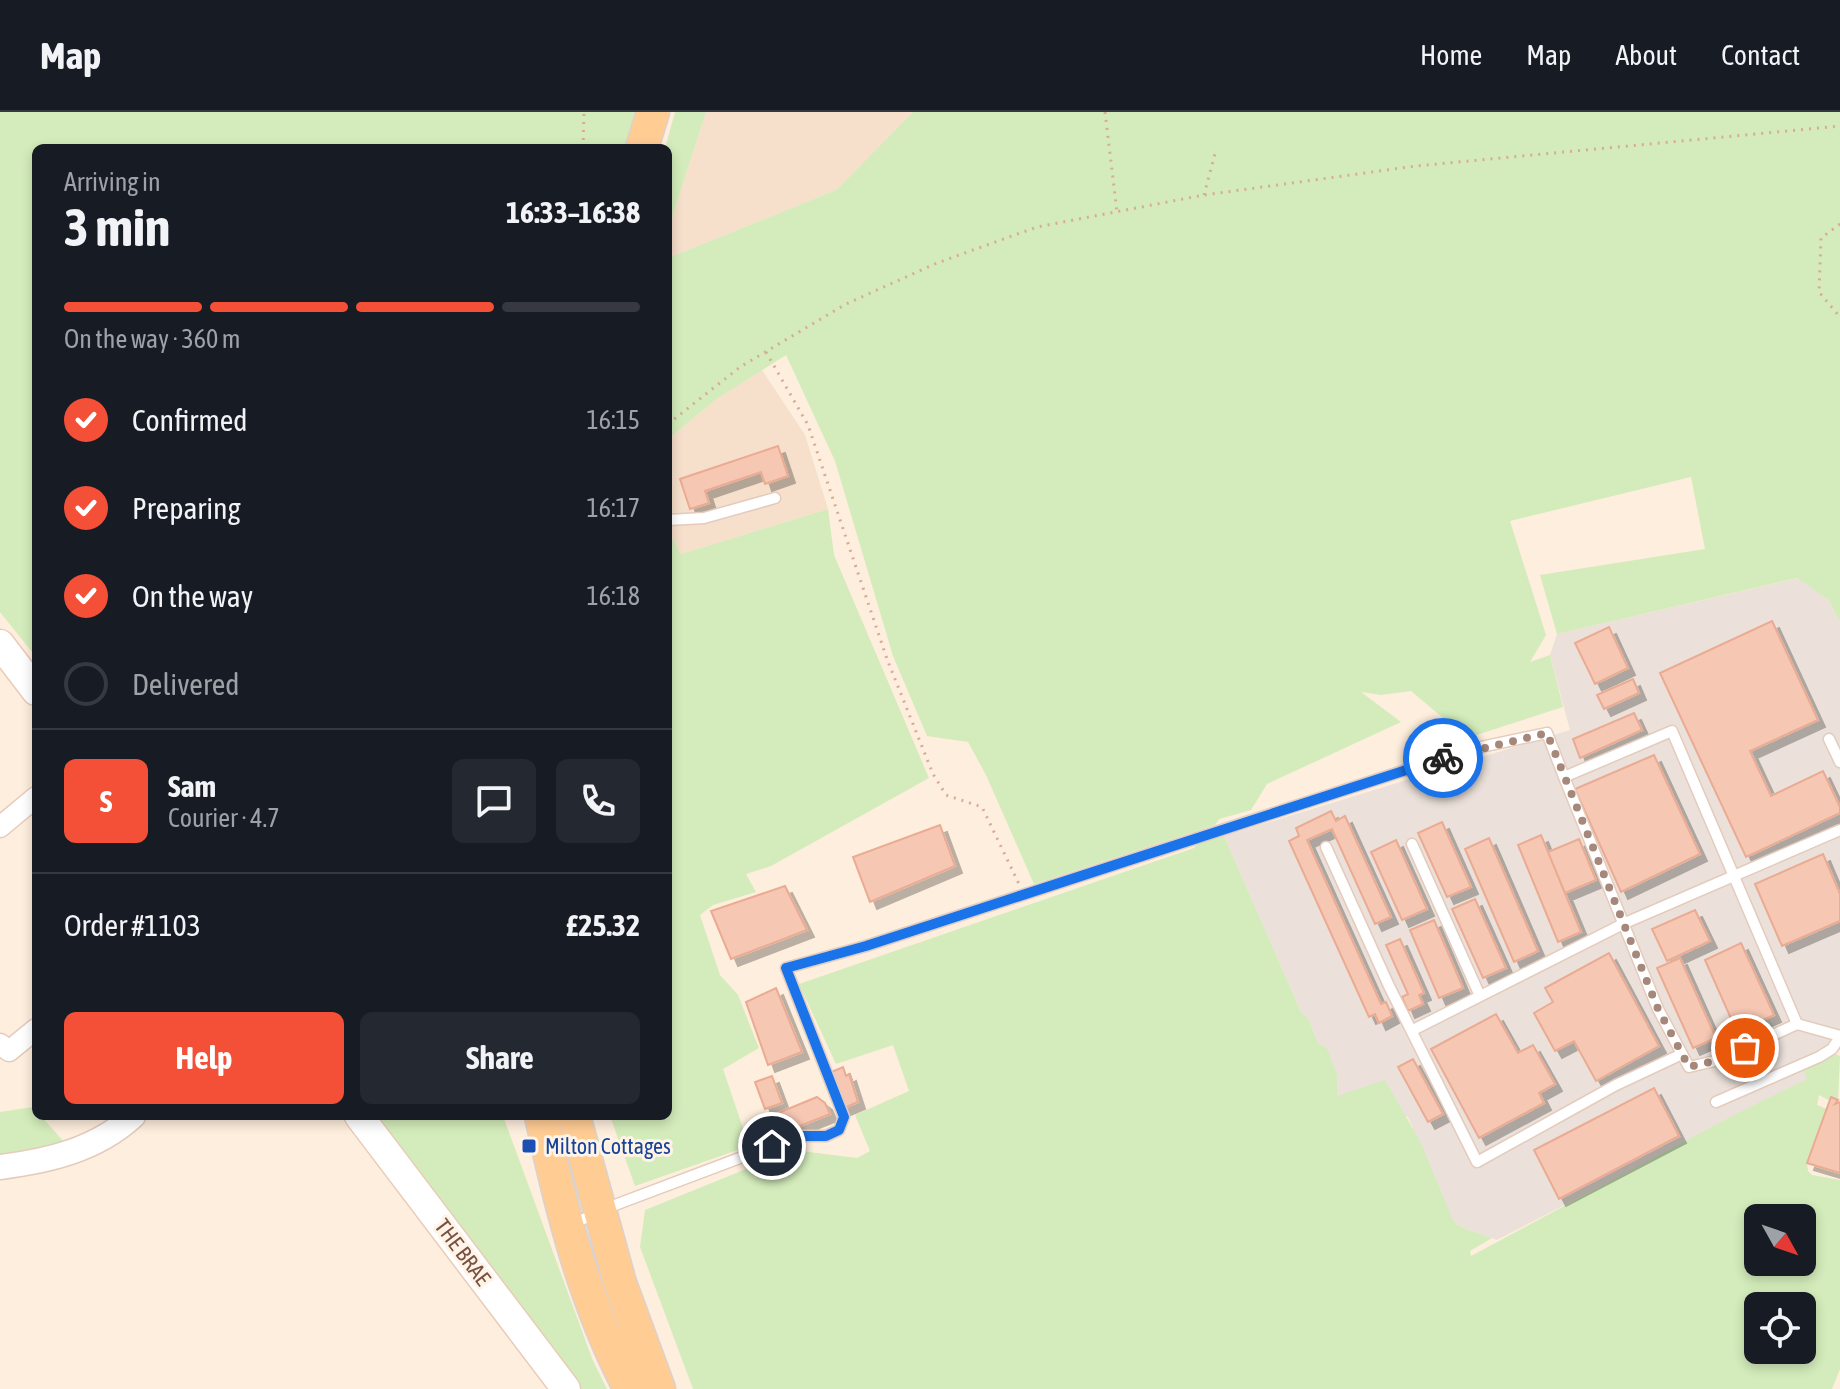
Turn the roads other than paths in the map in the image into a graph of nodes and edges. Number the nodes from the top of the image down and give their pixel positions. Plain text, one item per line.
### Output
1 (653, 112) edge
2 (643, 144) edge
3 (775, 498) dead end
4 (672, 520) edge
5 (0, 644) edge
6 (32, 686) edge
7 (1829, 739) dead end
8 (1840, 762) edge
9 (1564, 777) junction
10 (32, 800) edge
11 (0, 827) edge
12 (1840, 830) edge
13 (1412, 844) dead end
14 (1326, 847) dead end
15 (1733, 877) junction
16 (1625, 923) junction
17 (1480, 996) junction
18 (1797, 1024) junction
19 (1413, 1030) junction
20 (32, 1032) edge
21 (1840, 1037) edge
22 (0, 1044) edge
23 (1682, 1054) junction
24 (1716, 1102) dead end
25 (128, 1120) edge
26 (362, 1120) edge
27 (542, 1120) edge
28 (575, 1120) edge
29 (0, 1167) edge
30 (599, 1212) junction
31 (567, 1226) junction
32 (566, 1389) edge
33 (630, 1389) edge
34 (659, 1389) edge

1 - 2 main road
3 - 4 lane
5 - 6 main road
7 - 8 lane
9 - 15 lane
9 - 16 lane
9 - 30 lane
10 - 11 street
12 - 15 lane
13 - 17 lane
14 - 19 lane
15 - 16 lane
15 - 18 lane
16 - 17 lane
16 - 23 lane
17 - 19 lane
18 - 21 lane
18 - 23 lane
19 - 23 lane
20 - 22 street
21 - 24 lane
25 - 29 street
26 - 32 main road, THE BRAE
27 - 31 main road
28 - 30 main road
30 - 31 lane
30 - 34 main road
31 - 33 main road

